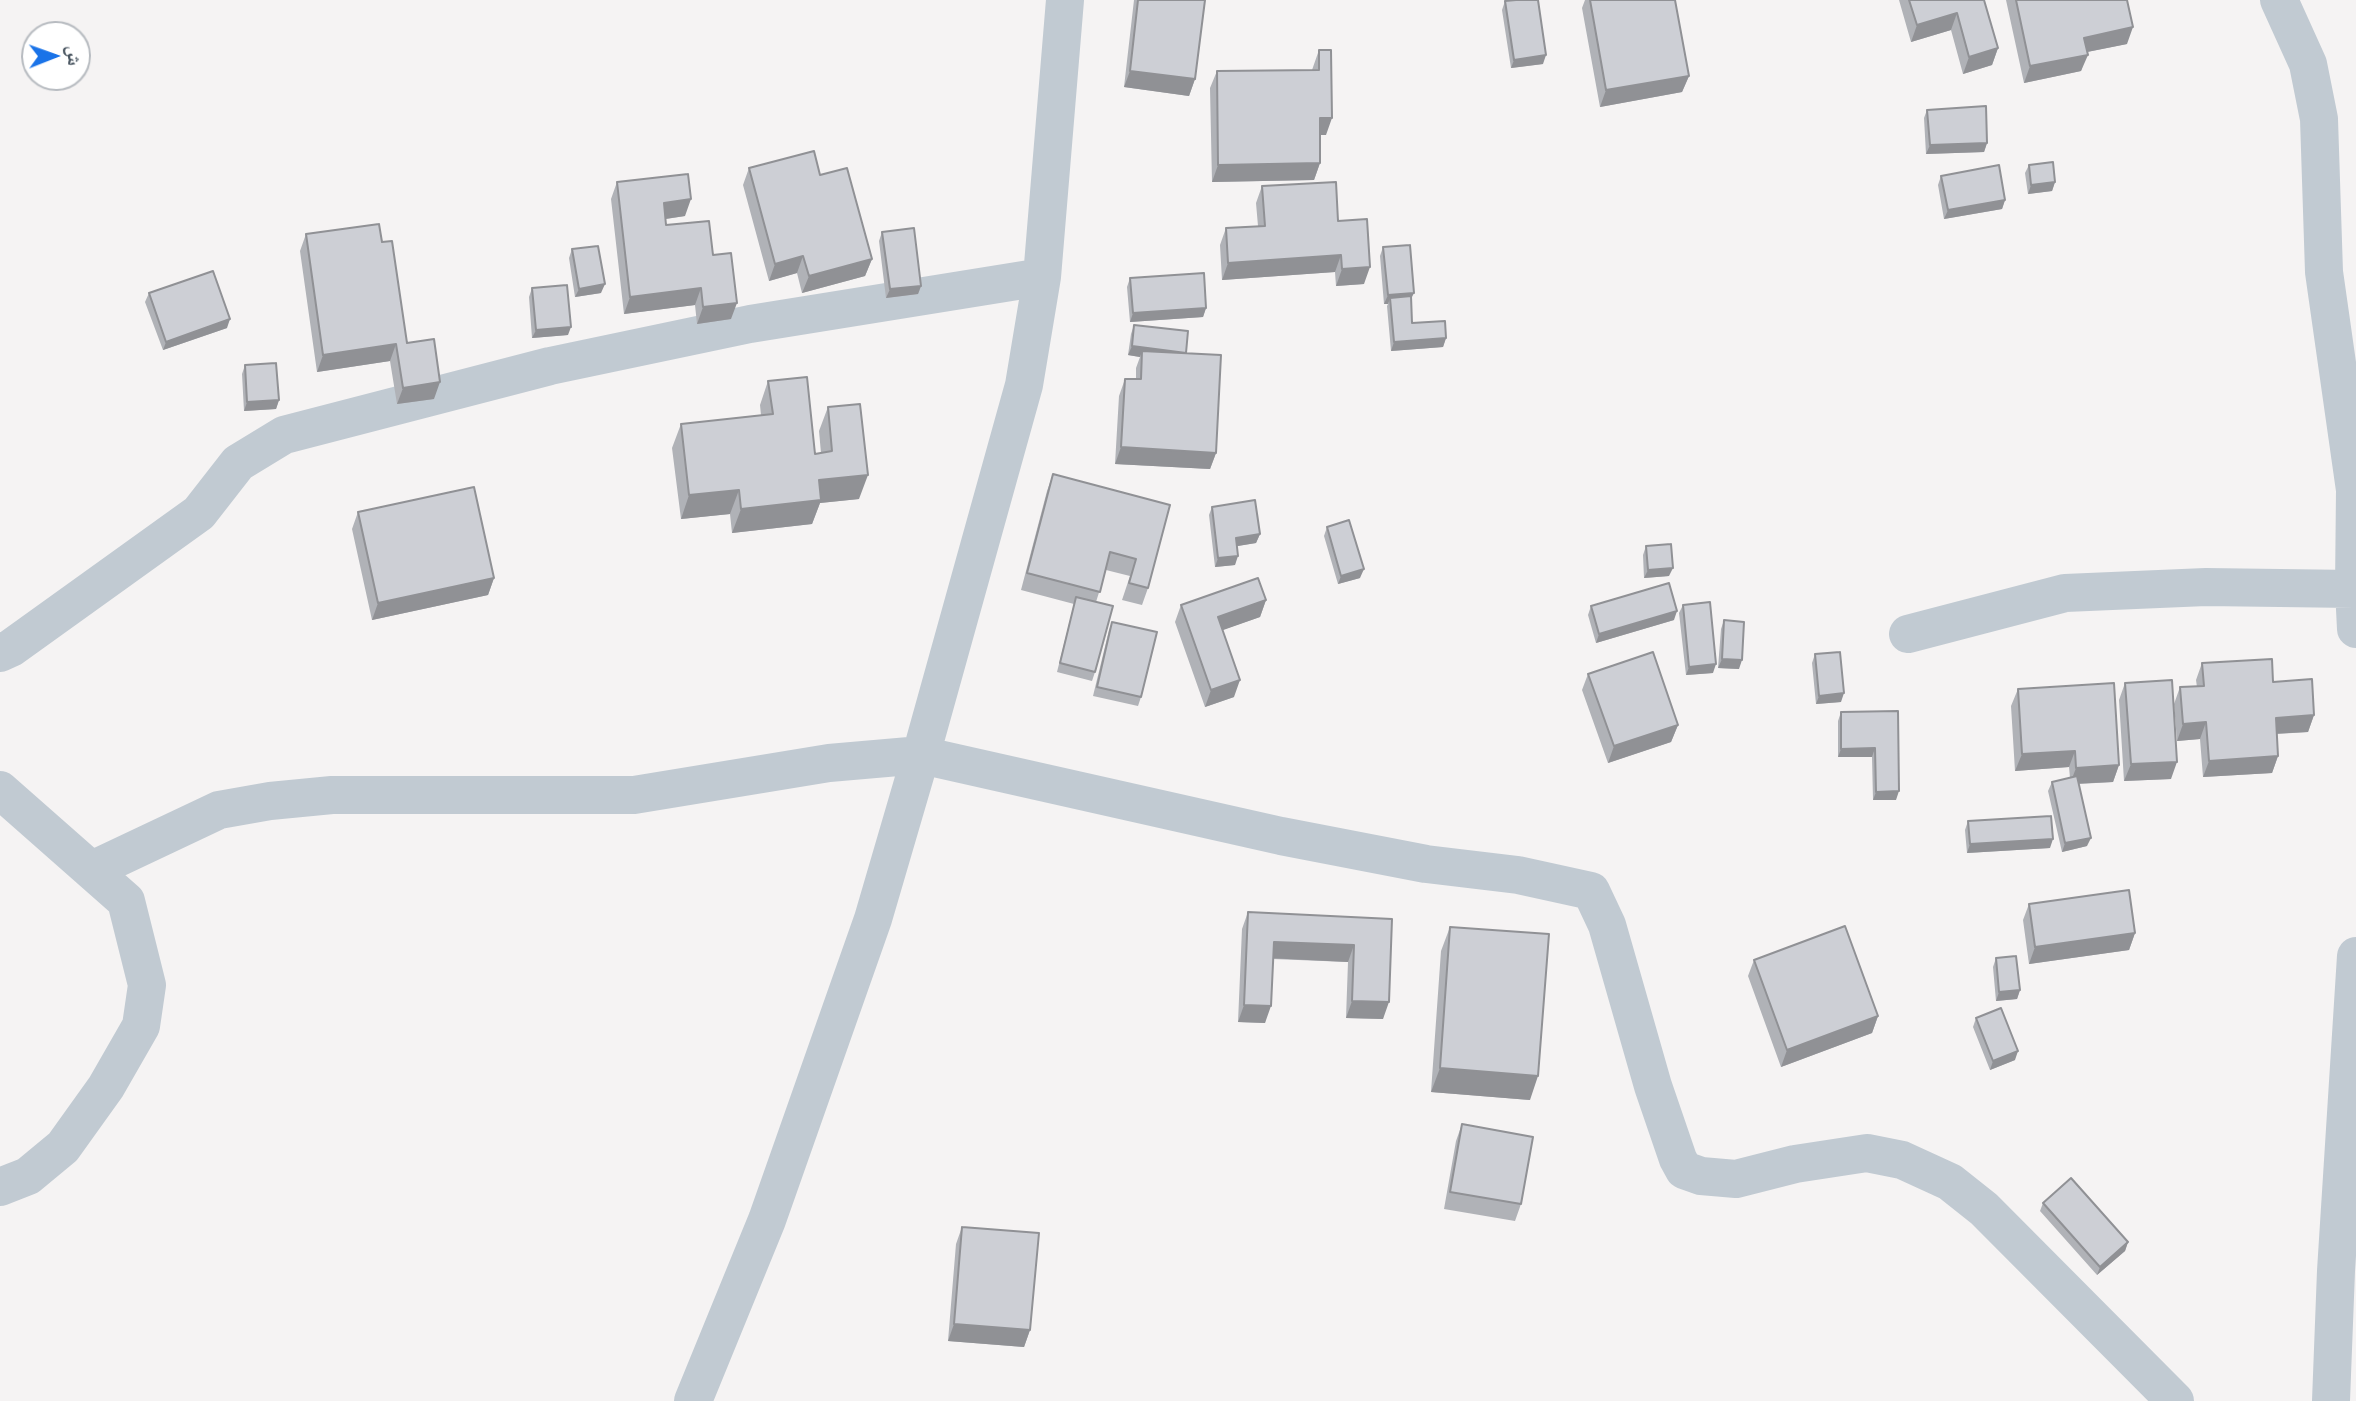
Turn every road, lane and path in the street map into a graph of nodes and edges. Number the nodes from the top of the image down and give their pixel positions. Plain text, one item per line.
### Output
1 (1065, 0) edge
2 (2279, 0) edge
3 (1042, 277) junction
4 (2354, 589) junction
5 (2356, 629) edge
6 (1908, 634) dead end
7 (0, 653) edge
8 (921, 755) junction
9 (0, 790) edge
10 (92, 870) junction
11 (2356, 956) edge
12 (0, 1187) edge
13 (694, 1401) edge
14 (2175, 1401) edge
15 (2331, 1401) edge

1 - 3 street
2 - 4 street
3 - 7 street
3 - 8 street
4 - 5 street
4 - 6 street
8 - 10 street
8 - 13 street
8 - 14 street
9 - 10 street
10 - 12 street
11 - 15 street

